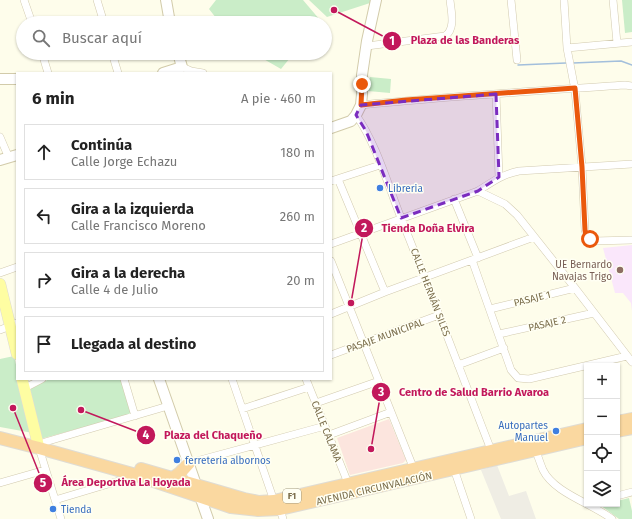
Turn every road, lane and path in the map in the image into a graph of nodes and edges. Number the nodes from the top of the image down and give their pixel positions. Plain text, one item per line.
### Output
1 (24, 0) edge
2 (97, 0) edge
3 (166, 0) edge
4 (376, 0) edge
5 (450, 0) edge
6 (511, 0) edge
7 (564, 0) edge
8 (613, 0) edge
9 (30, 16) edge
10 (102, 16) edge
11 (169, 16) edge
12 (632, 42) edge
13 (617, 43) junction
14 (367, 46) junction
15 (567, 48) junction
16 (44, 60) edge
17 (114, 60) edge
18 (180, 60) edge
19 (517, 60) dead end
20 (182, 67) junction
21 (48, 72) edge
22 (118, 72) edge
23 (167, 72) edge
24 (196, 72) edge
25 (0, 79) edge
26 (16, 79) edge
27 (632, 86) edge
28 (575, 88) junction
29 (496, 94) junction
30 (361, 105) junction
31 (356, 115) junction
32 (332, 128) edge
33 (0, 137) edge
34 (9, 158) edge
35 (632, 164) edge
36 (380, 165) junction
37 (582, 167) junction
38 (499, 177) junction
39 (338, 178) junction
40 (332, 181) edge
41 (478, 191) junction
42 (454, 199) junction
43 (401, 218) junction
44 (361, 232) junction
45 (534, 237) junction
46 (632, 240) edge
47 (332, 244) edge
48 (475, 259) junction
49 (332, 264) edge
50 (16, 267) edge
51 (0, 273) edge
52 (426, 277) junction
53 (0, 284) edge
54 (575, 288) junction
55 (385, 292) junction
56 (349, 307) junction
57 (490, 308) junction
58 (594, 313) junction
59 (332, 314) edge
60 (439, 315) junction
61 (14, 324) edge
62 (0, 330) edge
63 (499, 334) junction
64 (363, 343) junction
65 (16, 344) edge
66 (504, 348) junction
67 (332, 355) edge
68 (627, 356) junction
69 (632, 362) edge
70 (458, 365) junction
71 (38, 380) edge
72 (124, 380) edge
73 (158, 380) edge
74 (232, 380) edge
75 (306, 380) edge
76 (379, 381) junction
77 (22, 384) edge
78 (309, 387) junction
79 (316, 403) junction
80 (168, 406) junction
81 (242, 409) junction
82 (391, 412) junction
83 (135, 416) junction
84 (632, 419) edge
85 (620, 421) edge
86 (325, 426) junction
87 (632, 428) edge
88 (0, 430) edge
89 (584, 430) edge
90 (620, 431) edge
91 (329, 435) junction
92 (0, 438) edge
93 (584, 439) edge
94 (40, 443) junction
95 (255, 445) junction
96 (535, 449) junction
97 (491, 450) junction
98 (189, 463) junction
99 (454, 469) junction
100 (46, 470) junction
101 (416, 473) junction
102 (136, 475) junction
103 (173, 478) junction
104 (0, 483) edge
105 (348, 483) junction
106 (199, 492) junction
107 (631, 494) edge
108 (620, 496) edge
109 (55, 500) junction
110 (584, 502) edge
111 (592, 507) edge
112 (279, 510) edge
113 (205, 518) edge
114 (61, 519) edge
115 (471, 519) edge
116 (612, 519) edge

1 - 9 street
2 - 10 street
3 - 11 street
4 - 14 street
5 - 14 street
6 - 19 street
7 - 15 street
8 - 13 street
12 - 13 street
13 - 15 street
14 - 30 street
15 - 28 street
16 - 21 street
17 - 22 street
18 - 20 street
20 - 23 street
20 - 24 street
25 - 26 street
27 - 28 street
28 - 29 street
28 - 37 street
29 - 30 street
29 - 38 street
30 - 31 street
31 - 32 street
31 - 36 street, CALLE HERNÁN SILES
33 - 34 street
35 - 37 street
36 - 39 street
36 - 43 street, CALLE HERNÁN SILES
37 - 38 street
37 - 46 street
38 - 41 street
39 - 40 street
39 - 44 street
41 - 42 street
41 - 45 street
42 - 43 street
42 - 48 street
43 - 44 street
43 - 52 street, CALLE HERNÁN SILES
44 - 47 street
44 - 55 street
45 - 48 street
45 - 54 street
48 - 52 street
48 - 57 street
49 - 56 street
50 - 51 street
52 - 55 street
52 - 60 street, CALLE HERNÁN SILES
53 - 61 main road
54 - 57 street, PASAJE 1
54 - 58 street
55 - 56 street
56 - 59 street
56 - 64 street
57 - 63 street
58 - 63 street, PASAJE 2
58 - 68 street
60 - 64 street, PASAJE MUNICIPAL
60 - 70 street, CALLE HERNÁN SILES
61 - 62 street
61 - 65 main road
63 - 66 street
64 - 67 street, PASAJE MUNICIPAL
64 - 76 street
66 - 68 street
66 - 70 street
68 - 69 street
70 - 97 street, CALLE HERNÁN SILES
71 - 77 street
72 - 83 street
73 - 80 street
74 - 81 street
75 - 78 street, CALLE CALAMA
76 - 79 street
76 - 82 street
77 - 94 main road
78 - 79 street, CALLE CALAMA
78 - 81 street
79 - 86 street, CALLE CALAMA
80 - 83 street
80 - 98 street
81 - 95 street
82 - 91 street
82 - 101 street
83 - 94 street
84 - 85 highway
86 - 91 street, CALLE CALAMA
86 - 95 street
87 - 90 highway
88 - 94 highway, AVENIDA CIRCUNVALACIÓN / F1
89 - 97 highway, AVENIDA CIRCUNVALACIÓN / F1
91 - 105 street, CALLE CALAMA
92 - 94 highway, AVENIDA CIRCUNVALACIÓN / F1
93 - 96 highway, AVENIDA CIRCUNVALACIÓN / F1
94 - 100 street
94 - 102 highway, AVENIDA CIRCUNVALACIÓN / F1
94 - 103 highway, AVENIDA CIRCUNVALACIÓN / F1
95 - 98 street
95 - 112 street
96 - 99 highway, AVENIDA CIRCUNVALACIÓN / F1
96 - 110 street
97 - 101 highway, AVENIDA CIRCUNVALACIÓN / F1
98 - 103 highway
98 - 106 street
99 - 101 highway, AVENIDA CIRCUNVALACIÓN / F1
99 - 115 street
100 - 104 street
100 - 109 street
101 - 105 highway, AVENIDA CIRCUNVALACIÓN / F1
101 - 112 highway, AVENIDA CIRCUNVALACIÓN / F1
102 - 106 highway, AVENIDA CIRCUNVALACIÓN / F1
102 - 109 street
103 - 106 highway, AVENIDA CIRCUNVALACIÓN / F1
105 - 112 highway, AVENIDA CIRCUNVALACIÓN / F1
106 - 112 highway, AVENIDA CIRCUNVALACIÓN / F1
106 - 113 street
107 - 108 street
109 - 114 street
111 - 116 street

